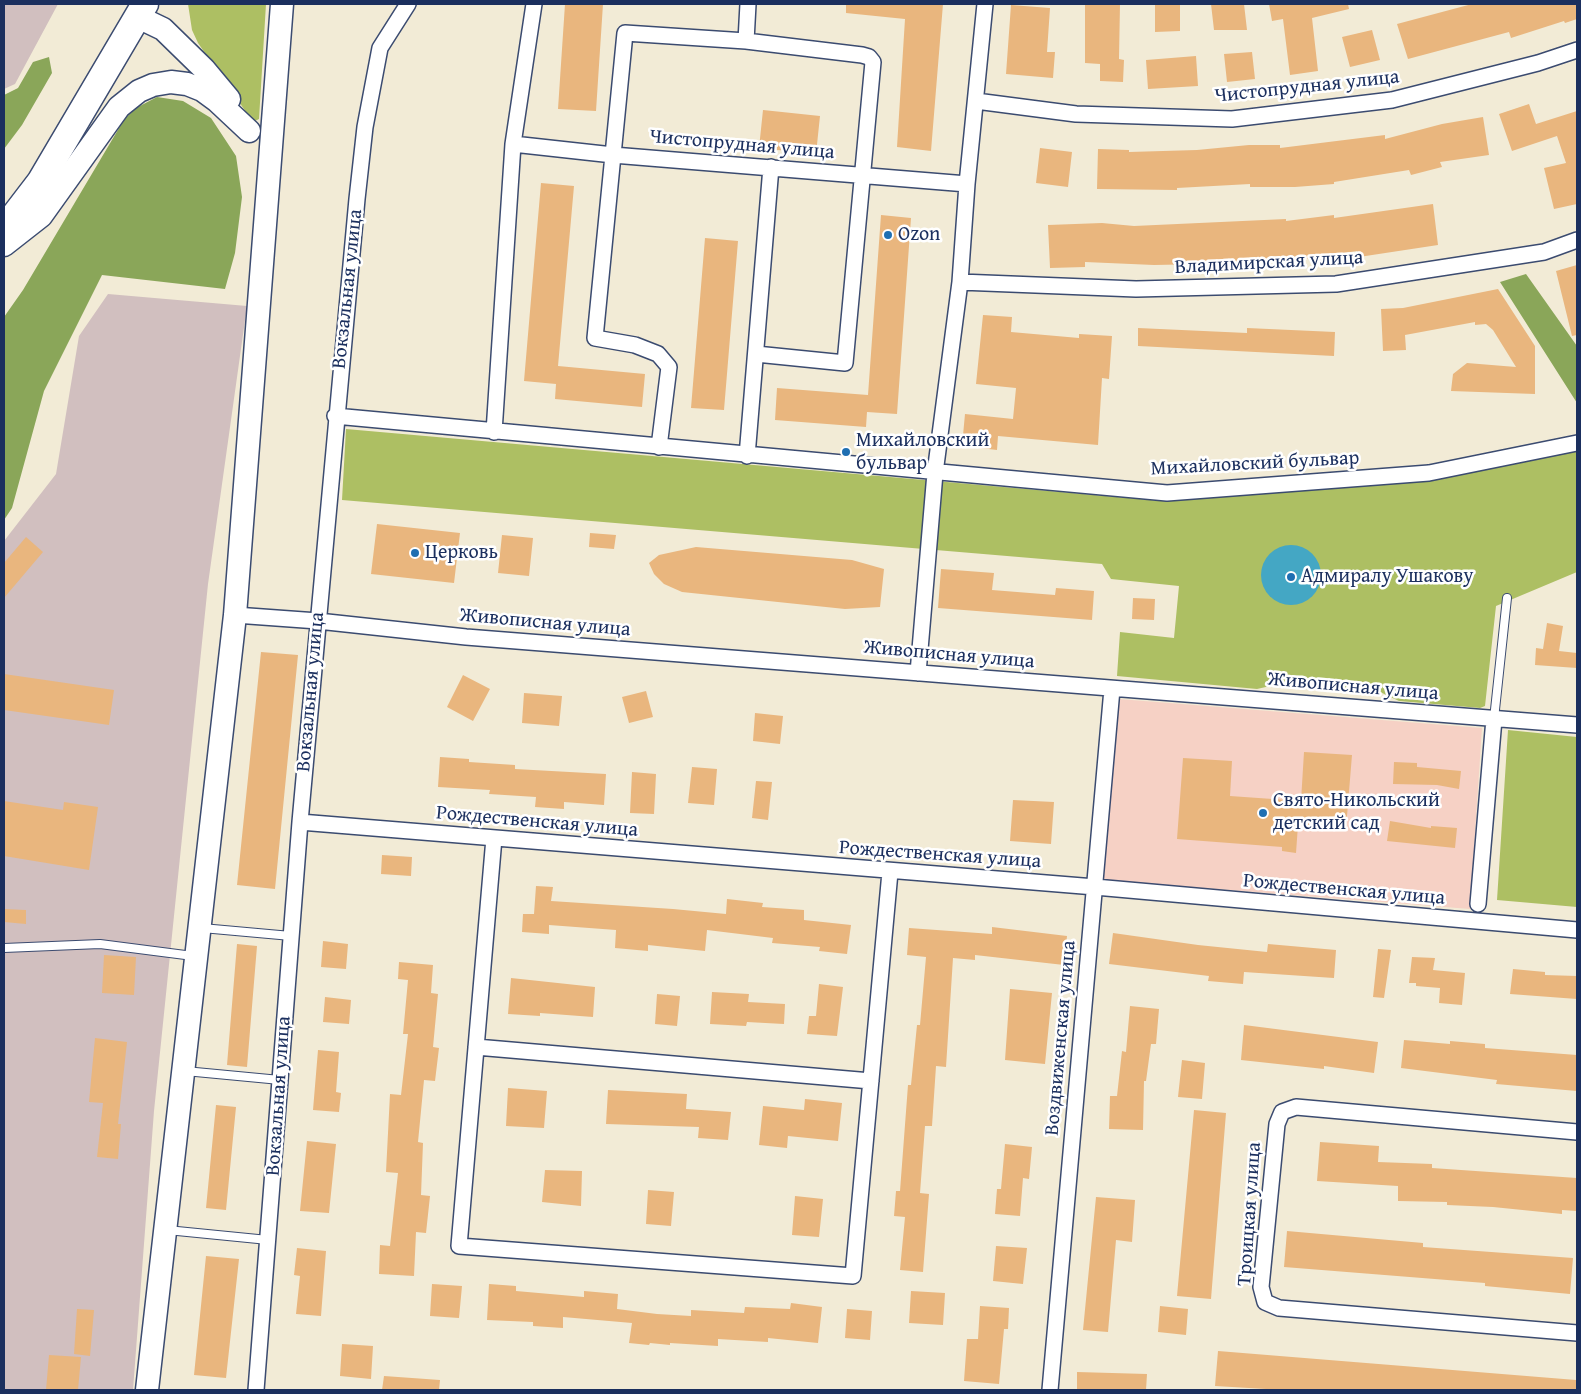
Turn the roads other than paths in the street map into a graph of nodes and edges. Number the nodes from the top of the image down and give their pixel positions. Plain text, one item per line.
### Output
1 (282, 4) edge
2 (408, 4) edge
3 (534, 4) edge
4 (748, 4) edge
5 (985, 4) edge
6 (142, 10) edge
7 (746, 41) junction
8 (1577, 50) edge
9 (976, 101) junction
10 (248, 131) junction
11 (513, 144) junction
12 (613, 155) junction
13 (772, 167) junction
14 (863, 175) junction
15 (967, 184) junction
16 (4, 229) edge
17 (263, 230) junction
18 (1577, 240) edge
19 (4, 245) edge
20 (960, 282) junction
21 (756, 354) junction
22 (335, 416) junction
23 (494, 432) junction
24 (1577, 443) edge
25 (660, 447) junction
26 (747, 456) junction
27 (936, 473) junction
28 (1507, 598) dead end
29 (235, 615) junction
30 (318, 621) junction
31 (918, 673) junction
32 (1112, 689) junction
33 (1494, 719) junction
34 (1577, 725) edge
35 (300, 822) junction
36 (494, 838) junction
37 (890, 872) junction
38 (1095, 887) junction
39 (1478, 904) dead end
40 (200, 928) junction
41 (1577, 930) edge
42 (291, 936) junction
43 (4, 948) edge
44 (196, 957) junction
45 (476, 1047) junction
46 (183, 1071) junction
47 (280, 1080) junction
48 (871, 1081) junction
49 (1577, 1132) edge
50 (165, 1230) junction
51 (268, 1240) junction
52 (1577, 1333) edge
53 (147, 1390) edge
54 (256, 1390) edge
55 (1050, 1390) edge

1 - 17 main road
2 - 22 street, Вокзальная улица
3 - 11 street
4 - 7 street
5 - 9 street
6 - 10 main road
6 - 16 highway
7 - 12 street
7 - 14 street
8 - 9 street, Чистопрудная улица
9 - 15 street
10 - 17 main road
10 - 19 main road
11 - 12 street, Чистопрудная улица
11 - 23 street
12 - 13 street, Чистопрудная улица
12 - 25 street
13 - 14 street, Чистопрудная улица
13 - 21 street
14 - 15 street, Чистопрудная улица
14 - 21 street
15 - 20 street
17 - 29 main road
18 - 20 street, Владимирская улица
20 - 27 street
21 - 26 street
22 - 23 street, Михайловский бульвар
22 - 30 street, Вокзальная улица
23 - 25 street, Михайловский бульвар
24 - 27 street, Михайловский бульвар
25 - 26 street, Михайловский бульвар
26 - 27 street, Михайловский бульвар
27 - 31 street
28 - 33 lane
29 - 30 street, Живописная улица
29 - 40 main road
30 - 31 street, Живописная улица
30 - 35 street, Вокзальная улица
31 - 32 street, Живописная улица
32 - 33 street, Живописная улица
32 - 38 street, Воздвиженская улица
33 - 34 street, Живописная улица
33 - 39 street
35 - 36 street, Рождественская улица
35 - 42 street, Вокзальная улица
36 - 37 street, Рождественская улица
36 - 45 street
37 - 38 street, Рождественская улица
37 - 48 street
38 - 41 street, Рождественская улица
38 - 55 street, Воздвиженская улица
40 - 42 lane
40 - 44 main road
42 - 47 street, Вокзальная улица
43 - 44 lane
44 - 46 main road
45 - 48 street
45 - 48 street
46 - 47 lane
46 - 50 main road
47 - 51 street, Вокзальная улица
49 - 52 street, Троицкая улица
50 - 51 lane
50 - 53 main road
51 - 54 street, Вокзальная улица

